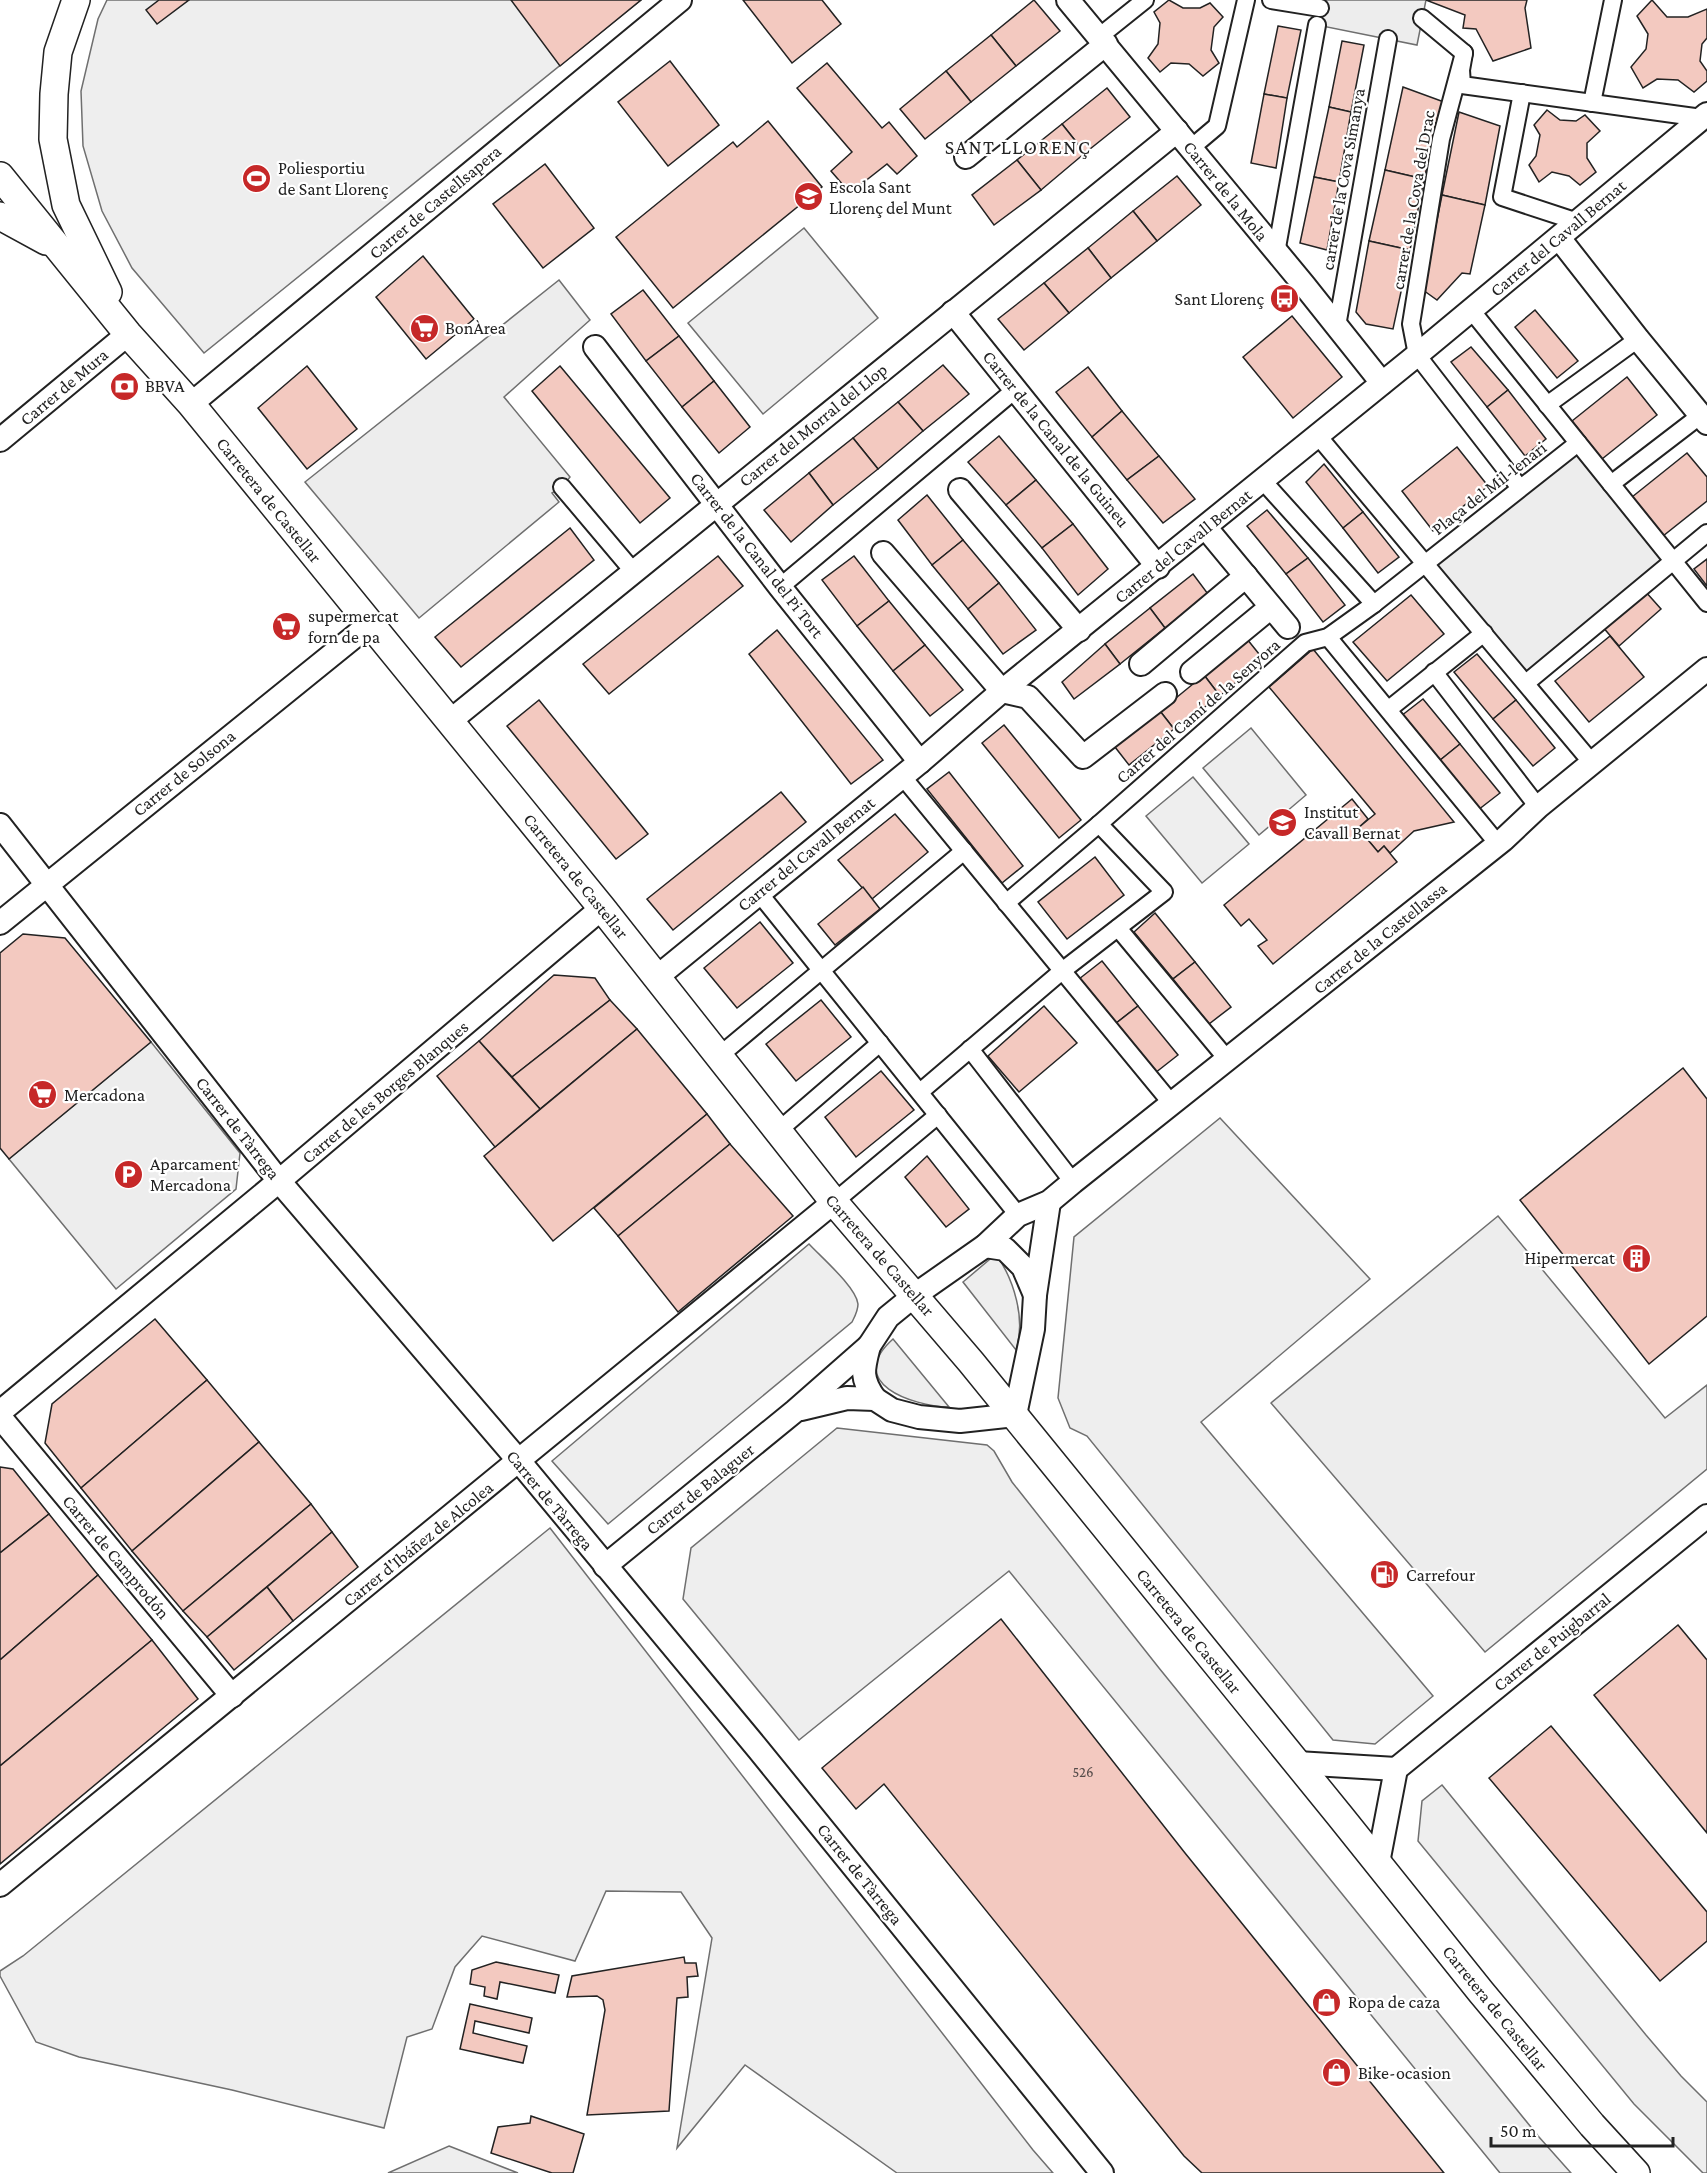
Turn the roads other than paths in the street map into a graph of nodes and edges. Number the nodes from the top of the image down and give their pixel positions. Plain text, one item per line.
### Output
1 (76, 0) edge
2 (680, 0) edge
3 (1068, 0) edge
4 (1145, 0) edge
5 (1246, 0) edge
6 (1271, 0) edge
7 (1613, 0) edge
8 (1422, 18) dead end
9 (1388, 39) dead end
10 (1103, 40) junction
11 (1464, 53) junction
12 (1522, 93) junction
13 (1592, 103) junction
14 (1705, 116) edge
15 (1177, 131) junction
16 (1191, 148) junction
17 (966, 157) dead end
18 (0, 176) edge
19 (0, 216) edge
20 (1578, 222) junction
21 (1559, 238) junction
22 (58, 247) junction
23 (1276, 253) junction
24 (1471, 310) junction
25 (953, 312) junction
26 (1336, 326) junction
27 (128, 334) junction
28 (1638, 339) junction
29 (595, 347) dead end
30 (1417, 356) junction
31 (1382, 383) junction
32 (1016, 390) junction
33 (190, 404) junction
34 (1547, 405) junction
35 (1704, 419) edge
36 (1318, 436) junction
37 (0, 440) edge
38 (1578, 443) junction
39 (1263, 481) junction
40 (1611, 484) junction
41 (562, 487) dead end
42 (1520, 488) junction
43 (960, 490) dead end
44 (716, 504) junction
45 (1206, 528) junction
46 (1707, 533) edge
47 (883, 553) dead end
48 (1673, 561) junction
49 (1425, 563) junction
50 (1158, 567) junction
51 (633, 571) junction
52 (1246, 576) junction
53 (780, 586) junction
54 (1707, 603) edge
55 (1374, 604) junction
56 (1271, 607) junction
57 (370, 624) junction
58 (1288, 627) dead end
59 (1079, 630) junction
60 (1484, 633) junction
61 (1328, 637) junction
62 (1142, 664) dead end
63 (1707, 669) edge
64 (1192, 672) dead end
65 (1434, 672) junction
66 (1526, 682) junction
67 (1002, 692) junction
68 (1165, 693) dead end
69 (1389, 709) junction
70 (450, 721) junction
71 (920, 762) junction
72 (1592, 763) junction
73 (902, 776) junction
74 (1538, 807) junction
75 (1099, 824) junction
76 (0, 825) edge
77 (1498, 844) junction
78 (963, 851) junction
79 (47, 884) junction
80 (759, 893) junction
81 (1006, 903) junction
82 (602, 908) junction
83 (0, 923) edge
84 (1118, 928) junction
85 (820, 969) junction
86 (1062, 971) junction
87 (657, 977) junction
88 (880, 1043) junction
89 (970, 1049) junction
90 (719, 1056) junction
91 (1227, 1059) junction
92 (920, 1092) junction
93 (1172, 1104) junction
94 (938, 1115) junction
95 (778, 1131) junction
96 (279, 1181) junction
97 (1073, 1182) junction
98 (834, 1202) junction
99 (1049, 1202) junction
100 (1018, 1215) junction
101 (985, 1246) junction
102 (915, 1295) junction
103 (1035, 1295) junction
104 (869, 1346) junction
105 (874, 1399) junction
106 (795, 1411) junction
107 (0, 1412) edge
108 (1015, 1416) junction
109 (0, 1417) edge
110 (519, 1461) junction
111 (1707, 1516) edge
112 (605, 1566) junction
113 (232, 1696) junction
114 (1297, 1763) junction
115 (1396, 1769) junction
116 (1378, 1863) junction
117 (0, 1885) edge
118 (1102, 2173) edge
119 (1636, 2173) edge

1 - 27 street, Carretera de Castellar
2 - 33 street, Carrer de Castellsapera
3 - 10 street, Carrer de la Mola
4 - 10 street
5 - 16 street
6 - 23 street
7 - 13 street
8 - 11 street
9 - 26 street, carrer de la Cova Simanya
10 - 15 street, Carrer de la Mola
10 - 17 street
11 - 12 street
11 - 30 street, carrer de la Cova del Drac
12 - 13 street
12 - 20 street
13 - 14 street
14 - 20 street, Carrer del Cavall Bernat
15 - 16 street, Carrer de la Mola
15 - 25 street, Carrer del Morral del Llop
16 - 23 street, Carrer de la Mola
18 - 22 street, Carretera de Castellar
19 - 22 street, Carretera de Castellar
20 - 21 street, Carrer del Cavall Bernat
21 - 24 street, Carrer del Cavall Bernat
21 - 28 street
22 - 27 street, Carretera de Castellar
23 - 26 street, Carrer de la Mola
24 - 30 street, Carrer del Cavall Bernat
24 - 34 street
25 - 32 street, Carrer de la Canal de la Guineu
25 - 44 street, Carrer del Morral del Llop
26 - 31 street, Carrer de la Mola
27 - 33 street, Carretera de Castellar
27 - 37 street, Carrer de Mura
28 - 34 street
28 - 35 street
29 - 44 street, Carrer de la Canal del Pi Tort
30 - 31 street, Carrer del Cavall Bernat
30 - 42 street
31 - 36 street, Carrer del Cavall Bernat
32 - 50 street, Carrer de la Canal de la Guineu
32 - 53 street
33 - 57 street, Carretera de Castellar
34 - 38 street
35 - 40 street
36 - 39 street, Carrer del Cavall Bernat
36 - 49 street
38 - 40 street
38 - 42 street, Plaça del Mil-lenari
39 - 45 street, Carrer del Cavall Bernat
39 - 55 street
40 - 48 street
41 - 51 street
42 - 49 street, Plaça del Mil-lenari
43 - 59 street
44 - 51 street, Carrer del Morral del Llop
44 - 53 street, Carrer de la Canal del Pi Tort
45 - 50 street, Carrer del Cavall Bernat
45 - 52 street
46 - 48 street
47 - 67 street
48 - 54 street
48 - 66 street
49 - 55 street, Carrer del Camí de la Senyora
49 - 60 street
50 - 59 street, Carrer del Cavall Bernat
51 - 70 street, Carrer del Morral del Llop
52 - 56 street
52 - 62 street
53 - 71 street, Carrer de la Canal del Pi Tort
55 - 61 street, Carrer del Camí de la Senyora
56 - 58 street
56 - 64 street
57 - 70 street, Carretera de Castellar
57 - 79 street, Carrer de Solsona
59 - 67 street, Carrer del Cavall Bernat
60 - 65 street
60 - 66 street
61 - 69 street
61 - 75 street, Carrer del Camí de la Senyora
63 - 72 street, Carrer de la Castellassa
65 - 69 street
65 - 74 street
66 - 72 street
67 - 68 street
67 - 71 street, Carrer del Cavall Bernat
69 - 77 street
70 - 82 street, Carretera de Castellar
71 - 73 street, Carrer del Cavall Bernat
72 - 74 street, Carrer de la Castellassa
73 - 78 street
73 - 80 street, Carrer del Cavall Bernat
74 - 77 street, Carrer de la Castellassa
75 - 81 street, Carrer del Camí de la Senyora
75 - 84 street
76 - 79 street, Carrer de Tàrrega
77 - 91 street, Carrer de la Castellassa
78 - 81 street
78 - 85 street
79 - 83 street, Carrer de Solsona
79 - 96 street, Carrer de Tàrrega
80 - 85 street
80 - 87 street, Carrer del Cavall Bernat
81 - 86 street
82 - 87 street, Carretera de Castellar
82 - 96 street, Carrer de les Borges Blanques
84 - 86 street
84 - 91 street
85 - 88 street
85 - 90 street
86 - 89 street
86 - 93 street
87 - 90 street, Carretera de Castellar
88 - 92 street
88 - 95 street
89 - 92 street
89 - 97 street
90 - 95 street, Carretera de Castellar
91 - 93 street, Carrer de la Castellassa
92 - 94 street
93 - 97 street, Carrer de la Castellassa
94 - 98 street
94 - 100 street
95 - 98 street, Carretera de Castellar
96 - 107 street, Carrer de les Borges Blanques
96 - 110 street, Carrer de Tàrrega
97 - 99 street, Carrer de la Castellassa
98 - 102 street, Carretera de Castellar
98 - 110 street, Carrer d'Ibáñez de Alcolea
99 - 100 street, Carrer de la Castellassa
99 - 103 street
100 - 101 street, Carrer de la Castellassa
101 - 102 street, Carrer de la Castellassa
101 - 103 street
102 - 104 street, Carrer de Balaguer
102 - 108 street, Carretera de Castellar
103 - 108 street
104 - 105 street, Carrer de Balaguer
104 - 106 street, Carrer de Balaguer
105 - 106 street, Carrer de Balaguer
105 - 108 street, Carrer de Balaguer
106 - 112 street, Carrer de Balaguer
108 - 114 street, Carretera de Castellar
109 - 113 street, Carrer de Camprodón
110 - 112 street, Carrer de Tàrrega
110 - 113 street, Carrer d'Ibáñez de Alcolea
111 - 115 street, Carrer de Puigbarral
112 - 118 street, Carrer de Tàrrega
113 - 117 street, Carrer d'Ibáñez de Alcolea
114 - 115 street
114 - 116 street, Carretera de Castellar
115 - 116 street
116 - 119 street, Carretera de Castellar

